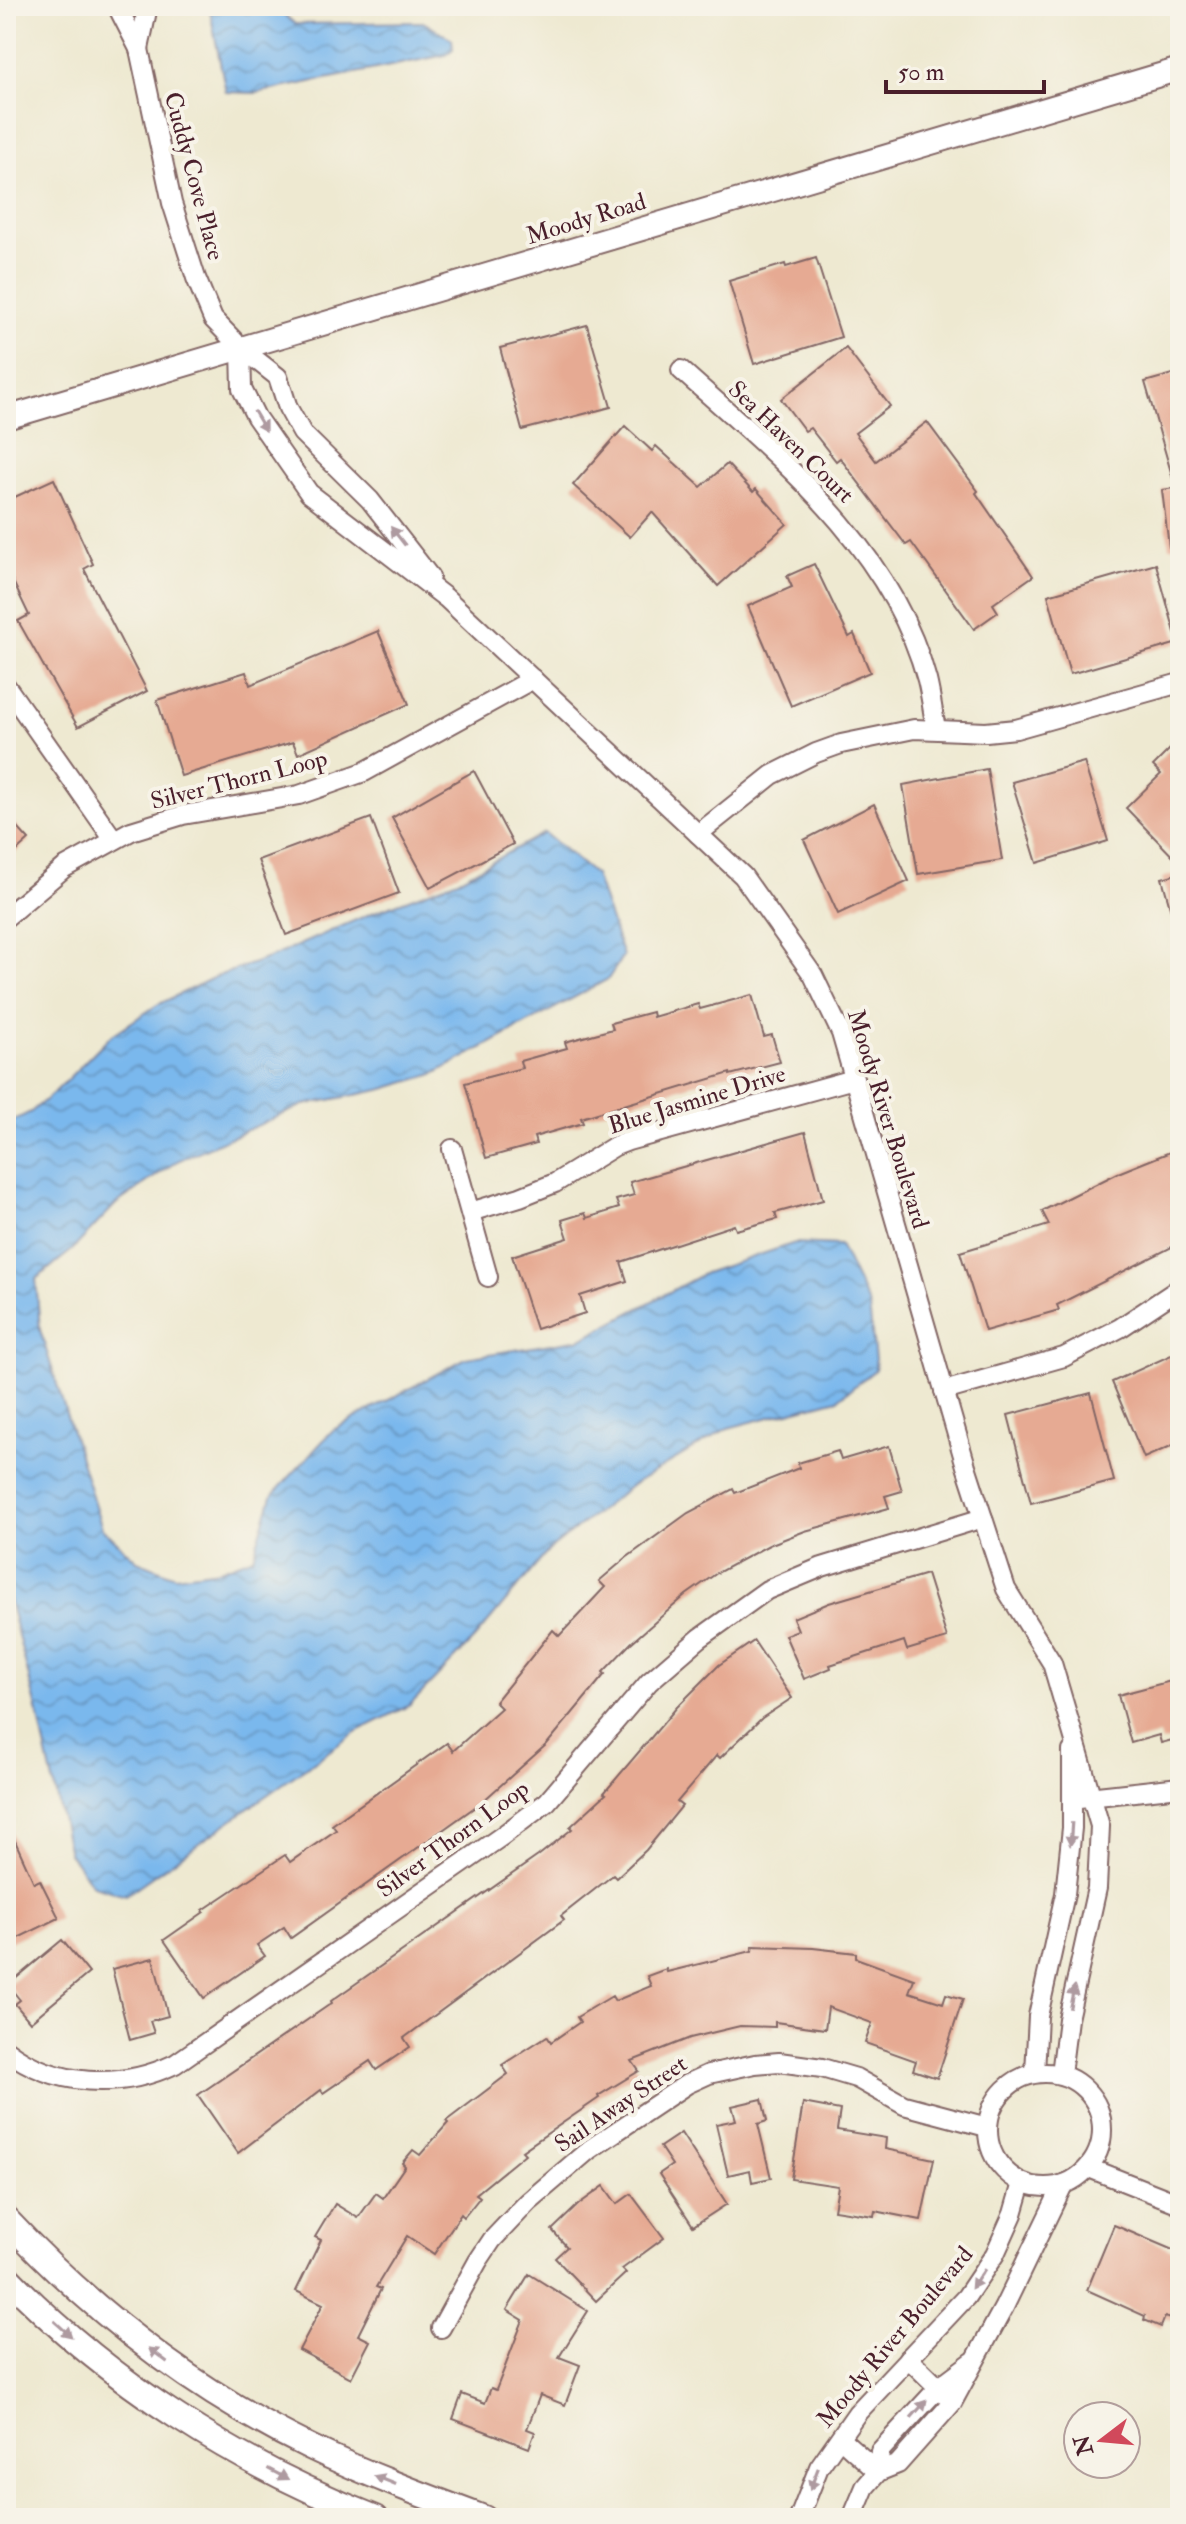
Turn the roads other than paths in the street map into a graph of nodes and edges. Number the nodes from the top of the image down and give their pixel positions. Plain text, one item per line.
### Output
1 (117, 6) edge
2 (148, 6) edge
3 (139, 49) junction
4 (1180, 69) edge
5 (241, 348) junction
6 (681, 370) dead end
7 (6, 418) edge
8 (370, 500) junction
9 (350, 523) junction
10 (446, 598) junction
11 (533, 679) junction
12 (1180, 683) edge
13 (6, 686) edge
14 (936, 729) junction
15 (698, 834) junction
16 (114, 840) junction
17 (6, 917) edge
18 (854, 1079) junction
19 (452, 1149) dead end
20 (470, 1212) junction
21 (488, 1277) dead end
22 (1180, 1288) edge
23 (944, 1391) junction
24 (983, 1518) junction
25 (1180, 1787) edge
26 (1082, 1798) junction
27 (6, 2050) edge
28 (1035, 2073) junction
29 (1061, 2074) junction
30 (987, 2127) junction
31 (1089, 2168) junction
32 (1022, 2183) junction
33 (1063, 2185) junction
34 (1180, 2204) edge
35 (6, 2219) edge
36 (6, 2276) edge
37 (441, 2328) dead end
38 (908, 2358) junction
39 (977, 2358) junction
40 (940, 2386) junction
41 (952, 2403) junction
42 (840, 2438) junction
43 (878, 2472) junction
44 (376, 2518) edge
45 (484, 2518) edge
46 (799, 2518) edge
47 (852, 2518) edge

1 - 3 street, Cuddy Cove Place
2 - 3 street, Cuddy Cove Place
3 - 5 street, Cuddy Cove Place
4 - 5 street, Moody Road
5 - 7 street, Moody Road
5 - 8 street, Moody River Boulevard
5 -> 9 street, Moody River Boulevard
6 - 14 street, Sea Haven Court
8 - 9 street
10 -> 8 street, Moody River Boulevard
9 - 10 street, Moody River Boulevard
10 - 11 street, Moody River Boulevard
11 - 15 street, Moody River Boulevard
11 - 16 street, Silver Thorn Loop
12 - 14 street
13 - 16 street
14 - 15 street
15 - 18 street, Moody River Boulevard
16 - 17 street, Silver Thorn Loop
18 - 20 street, Blue Jasmine Drive
18 - 23 street, Moody River Boulevard
19 - 20 street
20 - 21 street
22 - 23 street
23 - 24 street, Moody River Boulevard
24 - 26 street, Moody River Boulevard
24 - 27 street, Silver Thorn Loop
25 - 26 street
26 -> 28 street, Moody River Boulevard
29 -> 26 street, Moody River Boulevard
28 - 29 street
28 - 30 street
29 - 31 street
30 - 32 street
30 - 37 street, Sail Away Street
31 - 33 street
31 - 34 street
32 - 33 street
32 -> 38 street, Moody River Boulevard
33 - 39 street
45 -> 35 main road
36 -> 44 main road
38 - 40 street
38 - 42 street, Moody River Boulevard
39 - 40 street
39 - 41 street
40 - 41 street
43 -> 40 street
41 - 43 street
42 - 43 street
42 -> 46 street, Moody River Boulevard
43 - 47 street

